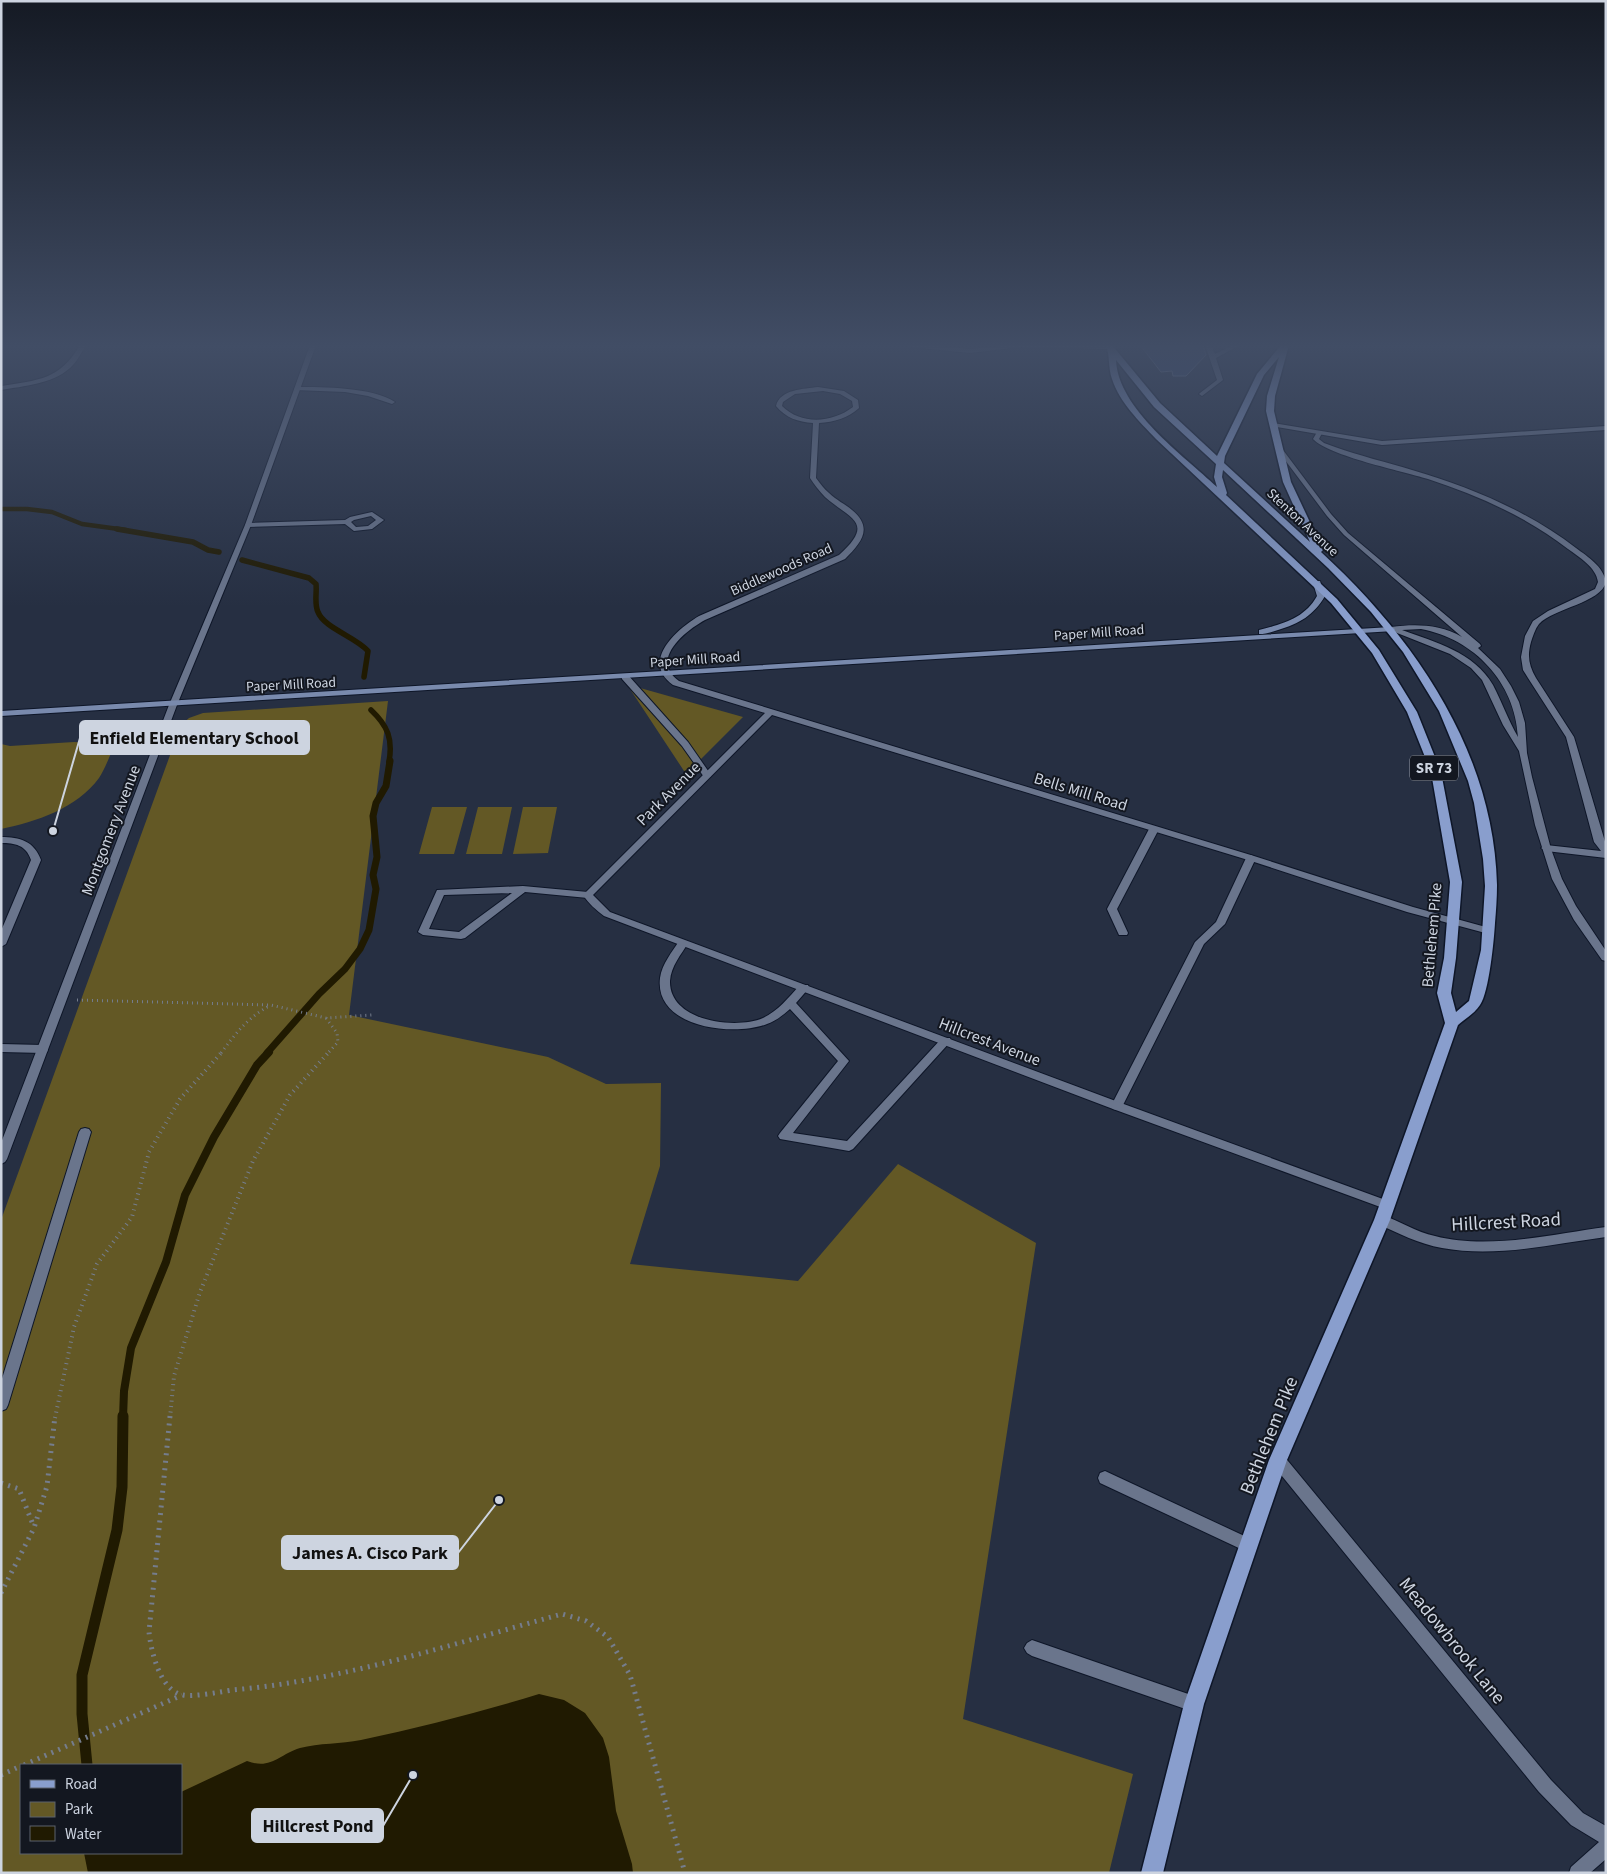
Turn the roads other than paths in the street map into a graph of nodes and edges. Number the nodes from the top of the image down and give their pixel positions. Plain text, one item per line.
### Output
1 (281, 432) edge
2 (815, 432) edge
3 (1156, 432) edge
4 (1186, 432) edge
5 (1233, 432) edge
6 (1274, 432) edge
7 (1316, 432) edge
8 (1541, 432) edge
9 (1319, 433) junction
10 (1277, 446) junction
11 (1218, 463) junction
12 (1223, 495) junction
13 (347, 522) dead end
14 (248, 525) junction
15 (1331, 566) junction
16 (1317, 583) junction
17 (1391, 629) junction
18 (1360, 631) junction
19 (1246, 637) junction
20 (1489, 660) junction
21 (667, 674) junction
22 (625, 677) junction
23 (173, 705) junction
24 (769, 713) junction
25 (1, 714) edge
26 (1523, 753) junction
27 (707, 776) junction
28 (1154, 829) junction
29 (1, 840) edge
30 (1546, 848) junction
31 (1606, 853) edge
32 (1251, 858) junction
33 (523, 890) junction
34 (588, 895) junction
35 (1454, 922) junction
36 (1489, 931) junction
37 (1123, 933) dead end
38 (683, 943) junction
39 (1, 944) edge
40 (1606, 958) edge
41 (804, 988) junction
42 (790, 1003) junction
43 (1452, 1023) junction
44 (946, 1041) junction
45 (1, 1048) edge
46 (43, 1049) junction
47 (1117, 1106) junction
48 (85, 1132) dead end
49 (1, 1159) edge
50 (1385, 1212) junction
51 (1606, 1232) edge
52 (6, 1372) edge
53 (1, 1406) edge
54 (1278, 1460) junction
55 (1105, 1478) dead end
56 (1248, 1545) junction
57 (1032, 1648) dead end
58 (1194, 1704) junction
59 (1606, 1836) edge
60 (1606, 1847) edge
61 (1152, 1873) edge
62 (1577, 1873) edge

1 - 14 street, Montgomery Avenue
2 - 21 street, Biddlewoods Road
3 - 12 main road
4 - 11 main road, Stenton Avenue
5 - 11 main road
6 - 10 main road
7 - 9 street
8 - 9 street
9 - 31 street
10 - 15 main road
10 - 20 street
11 - 12 main road
11 - 15 main road, Stenton Avenue
12 - 16 main road
13 - 14 street
14 - 23 street, Montgomery Avenue
15 - 17 main road, Stenton Avenue
16 - 18 main road
16 - 19 main road
17 - 18 main road, Paper Mill Road
17 - 20 street, Stenton Avenue
17 - 26 street, Stenton Avenue
17 - 36 main road, Bethlehem Pike
18 - 19 main road, Paper Mill Road
18 - 35 main road, Bethlehem Pike / SR 73
19 - 21 main road, Paper Mill Road
20 - 26 street, Stenton Avenue
21 - 22 main road, Paper Mill Road
21 - 24 street, Bells Mill Road
22 - 23 main road, Paper Mill Road
22 - 27 street
23 - 25 main road, Paper Mill Road
23 - 46 street, Montgomery Avenue
24 - 27 street, Park Avenue
24 - 28 street, Bells Mill Road
26 - 30 street, Stenton Avenue
27 - 34 street, Park Avenue
28 - 32 street, Bells Mill Road
28 - 37 street
29 - 39 street
30 - 31 street
30 - 40 street, Stenton Avenue
32 - 35 street, Bells Mill Road
32 - 47 street
33 - 33 street
33 - 34 street
34 - 38 street, Hillcrest Avenue
35 - 36 street, Bells Mill Road
35 - 43 main road, Bethlehem Pike
36 - 43 main road, Bethlehem Pike
38 - 41 street, Hillcrest Avenue
38 - 42 street
41 - 42 street
41 - 44 street, Hillcrest Avenue
42 - 44 street
43 - 50 main road, Bethlehem Pike
44 - 47 street, Hillcrest Avenue
45 - 46 street
46 - 49 street, Montgomery Avenue
47 - 50 street, Hillcrest Avenue
48 - 52 street
50 - 51 street, Hillcrest Road
50 - 54 main road, Bethlehem Pike
52 - 53 street
54 - 56 main road, Bethlehem Pike
54 - 59 street, Meadowbrook Lane
55 - 56 street
56 - 58 main road, Bethlehem Pike
57 - 58 street
58 - 61 main road, Bethlehem Pike
60 - 62 street

